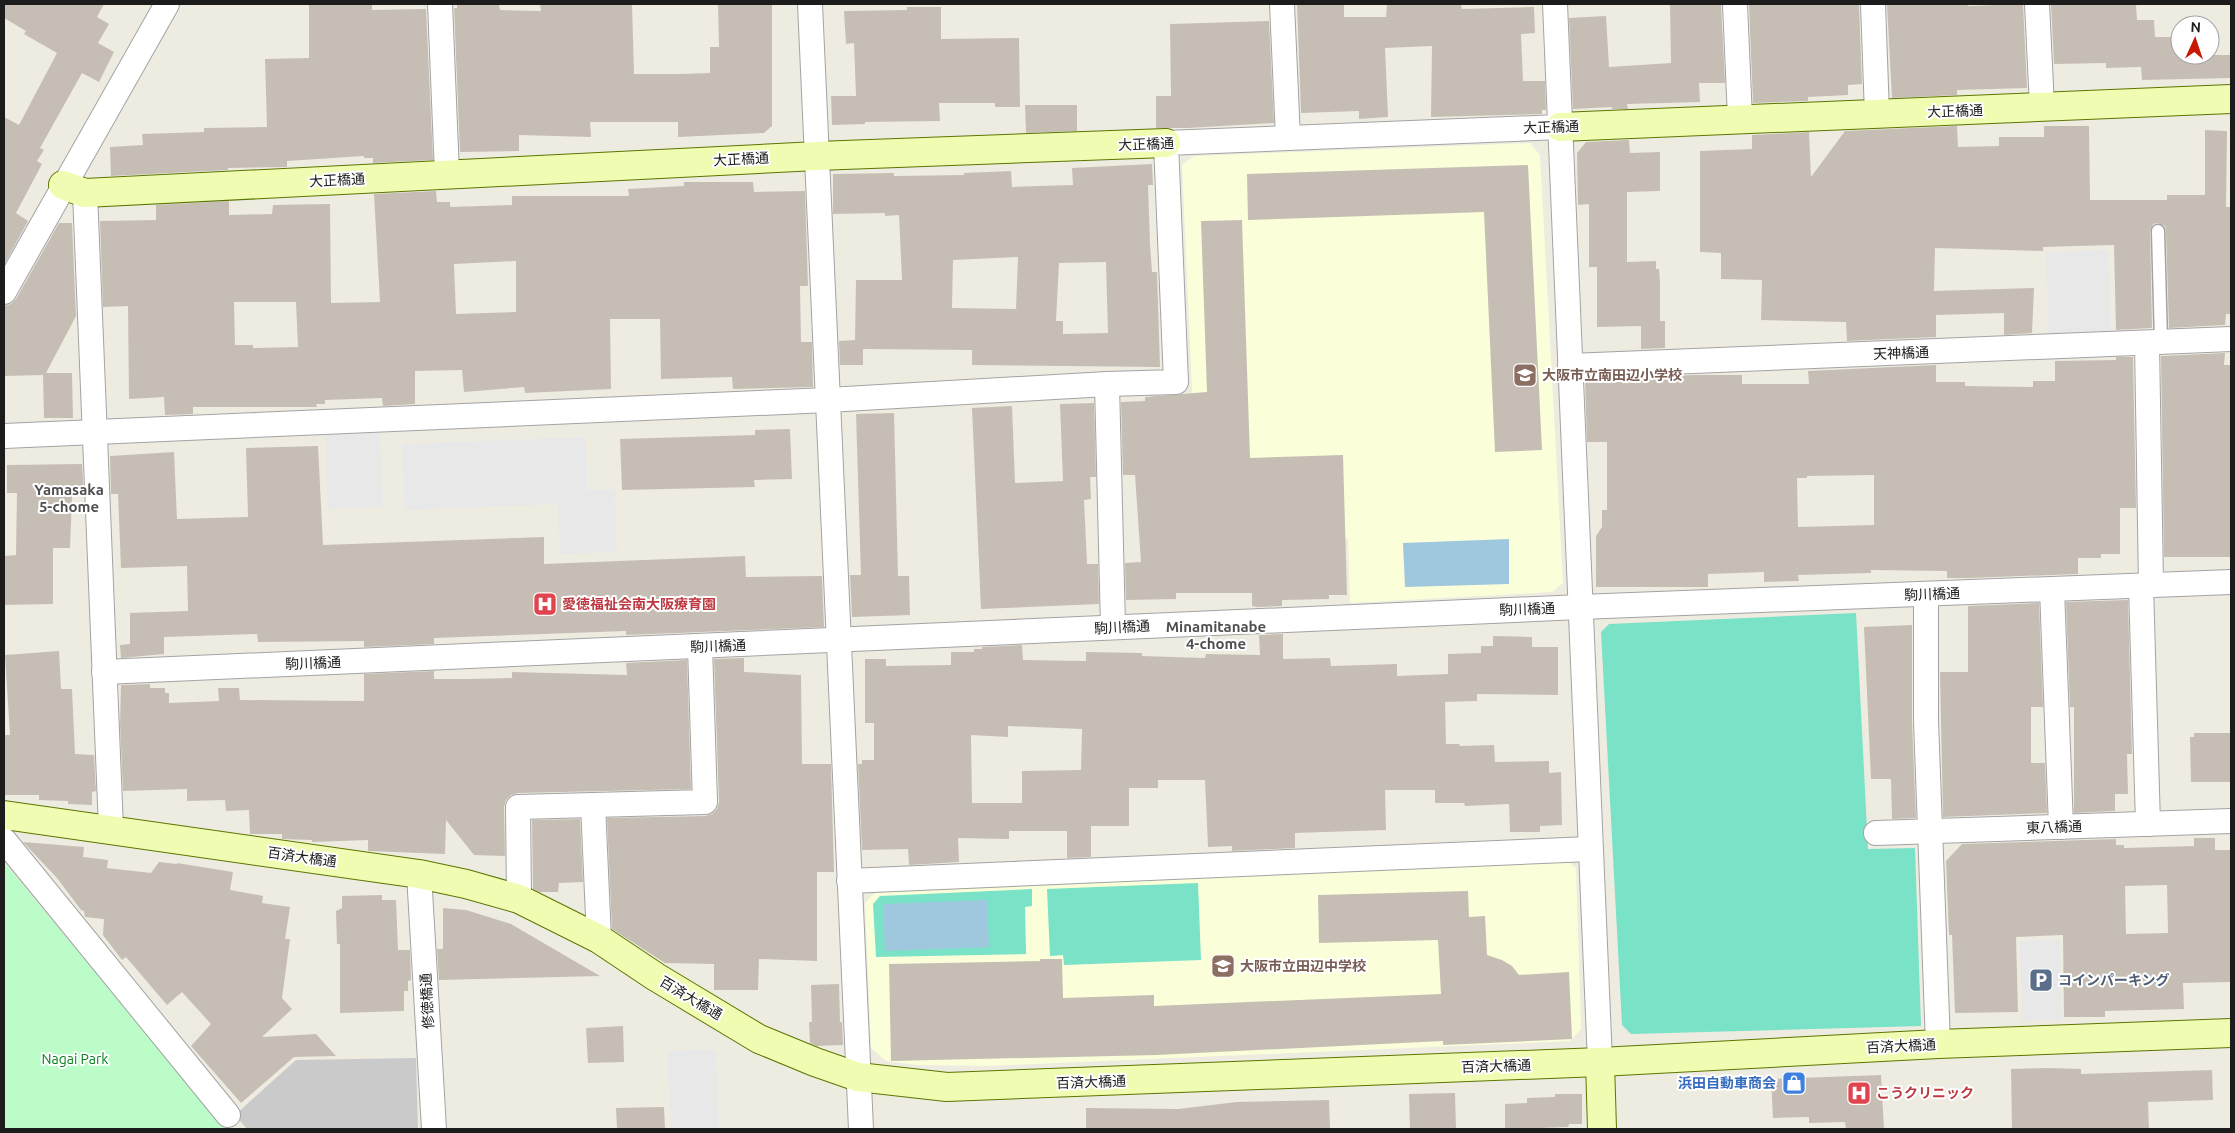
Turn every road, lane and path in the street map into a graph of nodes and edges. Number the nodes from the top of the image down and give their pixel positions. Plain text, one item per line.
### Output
1 (167, 4) edge
2 (440, 4) edge
3 (810, 4) edge
4 (1282, 4) edge
5 (1555, 4) edge
6 (1735, 4) edge
7 (1873, 4) edge
8 (2037, 4) edge
9 (2231, 99) edge
10 (2042, 107) junction
11 (1877, 114) junction
12 (1740, 119) junction
13 (1560, 127) junction
14 (1288, 138) junction
15 (1166, 143) junction
16 (817, 156) junction
17 (447, 174) junction
18 (74, 189) junction
19 (2158, 230) dead end
20 (4, 292) edge
21 (2231, 339) edge
22 (2154, 342) junction
23 (1570, 366) junction
24 (1107, 384) junction
25 (828, 400) junction
26 (95, 432) junction
27 (4, 436) edge
28 (2231, 582) edge
29 (2146, 585) junction
30 (2052, 589) junction
31 (1926, 595) junction
32 (1580, 607) junction
33 (1113, 627) junction
34 (838, 641) junction
35 (700, 647) junction
36 (104, 672) junction
37 (593, 805) junction
38 (4, 815) edge
39 (2231, 821) edge
40 (2148, 824) junction
41 (2061, 827) junction
42 (111, 829) junction
43 (1930, 832) junction
44 (1876, 833) dead end
45 (4, 840) edge
46 (1590, 849) junction
47 (419, 874) junction
48 (849, 881) junction
49 (519, 899) junction
50 (599, 939) junction
51 (2231, 1033) edge
52 (1938, 1044) junction
53 (1600, 1062) junction
54 (858, 1077) junction
55 (228, 1115) dead end
56 (434, 1129) edge
57 (861, 1129) edge
58 (1602, 1129) edge

1 - 18 street
2 - 17 street
3 - 16 street
4 - 14 street
5 - 13 street
6 - 12 street
7 - 11 street
8 - 10 street
9 - 10 street, 大正橋通
10 - 11 street, 大正橋通
11 - 12 street, 大正橋通
12 - 13 street, 大正橋通
13 - 14 street, 大正橋通
13 - 23 street
14 - 15 street, 大正橋通
15 - 16 street, 大正橋通
15 - 24 street
16 - 17 street, 大正橋通
16 - 25 street
17 - 18 street, 大正橋通
18 - 20 street
18 - 26 street
19 - 22 lane
21 - 22 street, 天神橋通
22 - 23 street, 天神橋通
22 - 29 street
23 - 32 street
24 - 25 street
24 - 33 street
25 - 26 street
25 - 34 street
26 - 27 street
26 - 36 street
28 - 29 street, 駒川橋通
29 - 30 street, 駒川橋通
29 - 40 street
30 - 31 street, 駒川橋通
30 - 41 street
31 - 32 street, 駒川橋通
31 - 43 street
32 - 33 street, 駒川橋通
32 - 46 street
33 - 34 street, 駒川橋通
34 - 35 street, 駒川橋通
34 - 48 street
35 - 36 street, 駒川橋通
35 - 37 street
36 - 42 street
37 - 49 street
37 - 50 street
38 - 42 street, 百済大橋通
39 - 40 street, 東八橋通
40 - 41 street, 東八橋通
41 - 43 street, 東八橋通
42 - 47 street, 百済大橋通
43 - 44 street, 東八橋通
43 - 52 street
45 - 55 street
46 - 48 street
46 - 53 street
47 - 49 street, 百済大橋通
47 - 56 street, 修徳橋通
48 - 54 street
49 - 50 street, 百済大橋通
50 - 54 street, 百済大橋通
51 - 52 street, 百済大橋通
52 - 53 street, 百済大橋通
53 - 54 street, 百済大橋通
53 - 58 street
54 - 57 street

